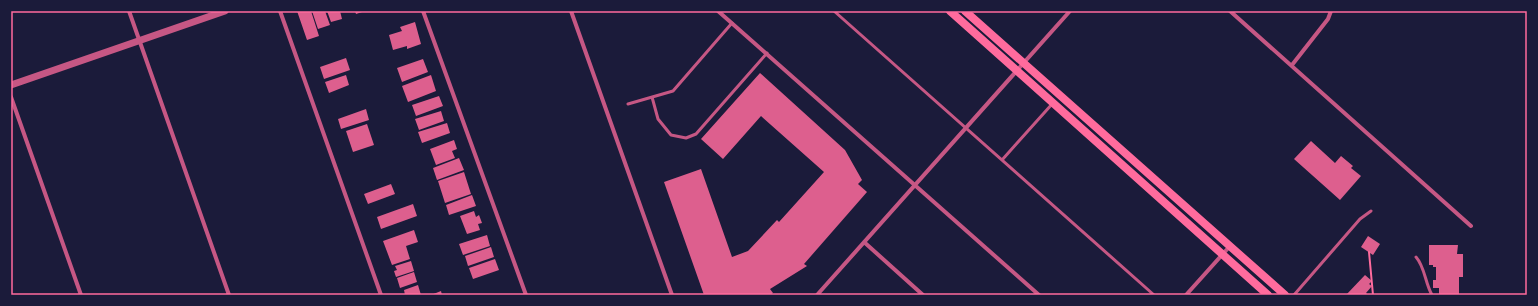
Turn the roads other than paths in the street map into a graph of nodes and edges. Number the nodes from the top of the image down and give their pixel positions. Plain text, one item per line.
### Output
1 (130, 11) edge
2 (225, 11) edge
3 (280, 11) edge
4 (423, 11) edge
5 (571, 11) edge
6 (718, 11) edge
7 (834, 11) edge
8 (950, 11) edge
9 (966, 11) edge
10 (1070, 11) edge
11 (1230, 11) edge
12 (1331, 11) edge
13 (732, 23) junction
14 (140, 41) junction
15 (767, 53) junction
16 (1024, 63) junction
17 (1292, 65) junction
18 (1017, 71) junction
19 (11, 85) edge
20 (11, 97) edge
21 (652, 97) junction
22 (1053, 103) junction
23 (628, 104) dead end
24 (966, 128) junction
25 (1002, 160) junction
26 (915, 185) junction
27 (1371, 211) dead end
28 (1471, 226) dead end
29 (864, 242) junction
30 (1230, 246) junction
31 (1223, 254) junction
32 (1416, 257) dead end
33 (81, 295) edge
34 (229, 295) edge
35 (381, 295) edge
36 (526, 295) edge
37 (672, 295) edge
38 (817, 295) edge
39 (923, 295) edge
40 (1039, 295) edge
41 (1154, 295) edge
42 (1186, 295) edge
43 (1268, 295) edge
44 (1285, 295) edge
45 (1294, 295) edge
46 (1432, 295) edge

1 - 14 street
2 - 14 street
3 - 35 street
4 - 36 street
5 - 37 street
6 - 13 street
7 - 24 lane
8 - 18 main road
9 - 16 main road
10 - 16 street
11 - 17 street
12 - 17 street
13 - 15 street
13 - 21 lane
14 - 19 street
14 - 34 street
15 - 21 lane
15 - 26 street
16 - 18 street
16 - 30 main road
17 - 28 street
18 - 22 main road
18 - 24 street
20 - 33 street
21 - 23 lane
22 - 25 lane
22 - 31 main road
24 - 25 lane
24 - 26 street
25 - 41 lane
26 - 29 street
26 - 40 street
27 - 45 lane
29 - 38 street
29 - 39 street
30 - 31 street
30 - 44 main road
31 - 42 street
31 - 43 main road
32 - 46 lane

